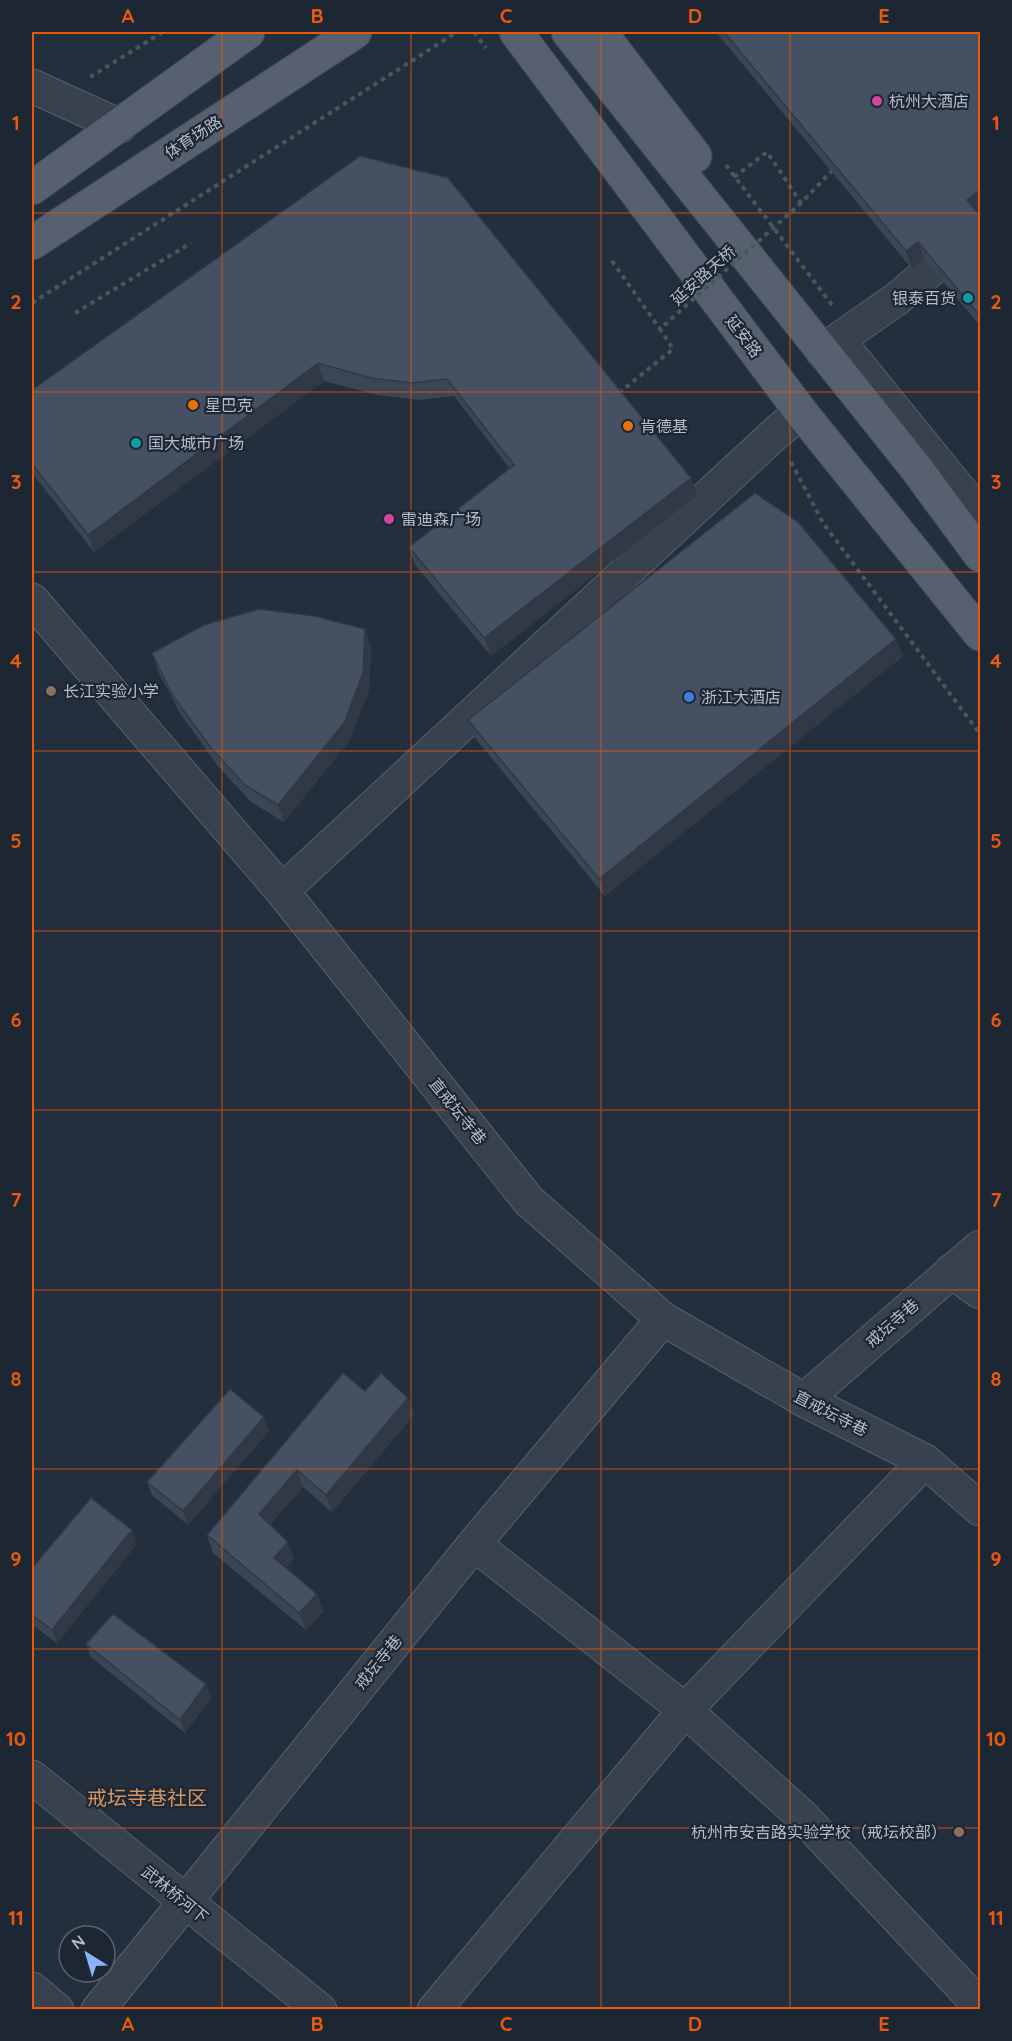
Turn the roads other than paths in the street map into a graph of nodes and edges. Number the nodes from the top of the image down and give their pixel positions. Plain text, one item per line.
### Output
1 (248, 32) edge
2 (356, 32) edge
3 (516, 32) edge
4 (568, 32) edge
5 (600, 32) edge
6 (45, 92) edge
7 (120, 126) junction
8 (32, 188) edge
9 (32, 243) edge
10 (932, 269) edge
11 (837, 340) junction
12 (801, 412) junction
13 (981, 515) edge
14 (981, 555) edge
15 (32, 600) edge
16 (981, 634) edge
17 (282, 891) junction
18 (981, 1246) edge
19 (951, 1271) junction
20 (981, 1292) edge
21 (663, 1320) junction
22 (804, 1400) junction
23 (925, 1461) junction
24 (981, 1509) edge
25 (474, 1544) junction
26 (685, 1710) junction
27 (32, 1777) edge
28 (185, 1902) junction
29 (32, 1989) edge
30 (981, 2006) edge
31 (57, 2010) edge
32 (98, 2010) edge
33 (320, 2010) edge
34 (434, 2010) edge

1 - 7 main road
2 - 9 main road, 体育场路
3 - 12 main road, 延安路
4 - 11 main road
5 - 11 main road
6 - 7 street
7 - 8 main road
10 - 11 street
11 - 13 street
11 - 14 main road
12 - 16 main road, 延安路
12 - 17 street
15 - 17 street, 直戒坛寺巷
17 - 21 street, 直戒坛寺巷
18 - 19 street, 戒坛寺巷
19 - 20 street
19 - 22 street, 戒坛寺巷
21 - 22 street, 直戒坛寺巷
21 - 25 street, 戒坛寺巷
22 - 23 street, 直戒坛寺巷
23 - 24 street, 直戒坛寺巷
23 - 26 street
25 - 26 street
25 - 28 street, 戒坛寺巷
26 - 30 street
26 - 34 street
27 - 28 street, 武林桥河下
28 - 32 street, 戒坛寺巷
28 - 33 street, 武林桥河下
29 - 31 street

